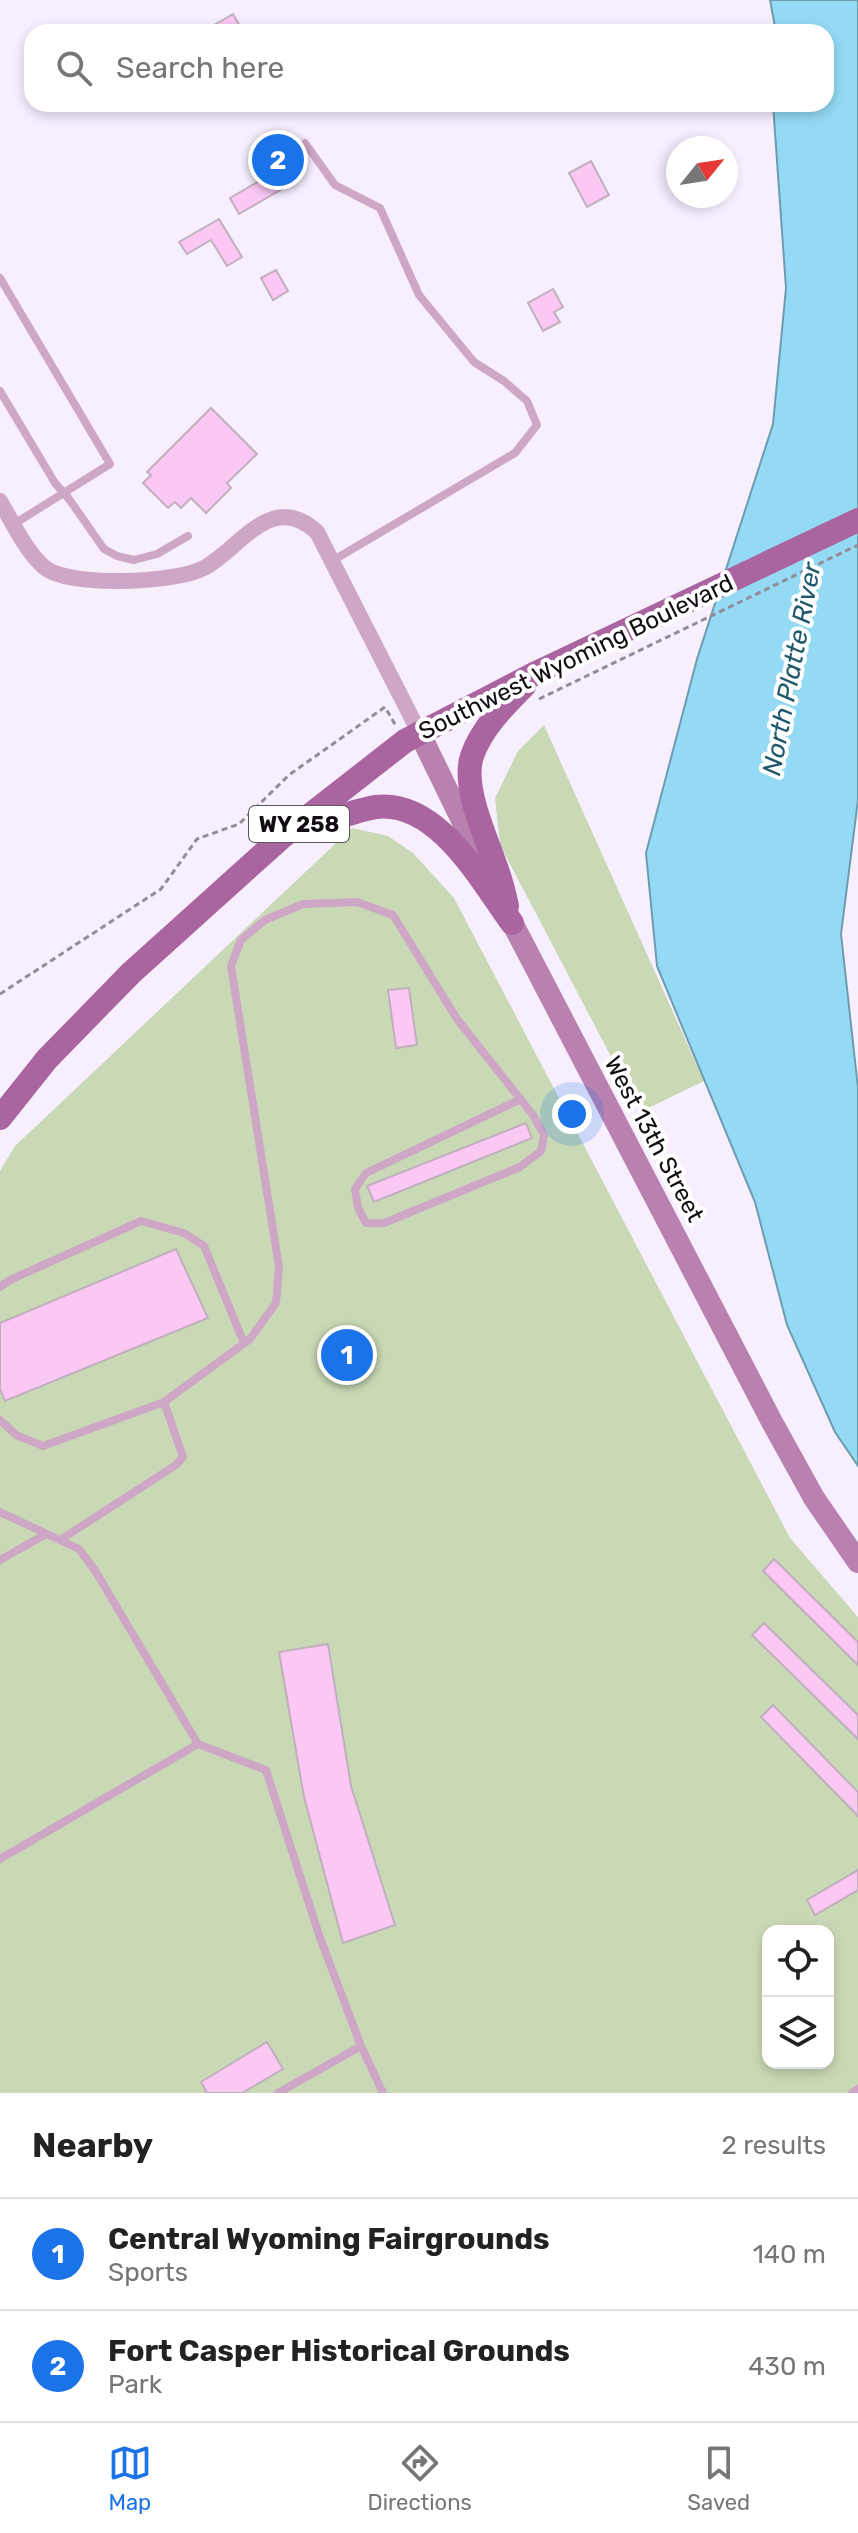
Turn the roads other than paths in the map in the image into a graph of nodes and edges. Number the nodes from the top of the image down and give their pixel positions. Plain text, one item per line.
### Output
1 (305, 143) dead end
2 (0, 278) edge
3 (0, 391) edge
4 (64, 493) junction
5 (0, 501) edge
6 (858, 520) edge
7 (14, 524) junction
8 (188, 536) dead end
9 (332, 561) junction
10 (536, 673) junction
11 (419, 732) junction
12 (282, 837) junction
13 (512, 923) junction
14 (521, 1099) junction
15 (0, 1118) edge
16 (0, 1287) edge
17 (244, 1343) junction
18 (164, 1402) junction
19 (0, 1420) edge
20 (0, 1512) edge
21 (46, 1534) junction
22 (60, 1540) junction
23 (0, 1560) edge
24 (858, 1562) edge
25 (198, 1744) junction
26 (0, 1859) edge
27 (361, 2046) junction
28 (858, 2089) edge
29 (278, 2093) edge
30 (383, 2093) edge
31 (852, 2093) edge

1 - 9 lane
2 - 4 lane
3 - 4 lane
4 - 7 lane
4 - 8 lane
5 - 7 street
6 - 10 main road, Southwest Wyoming Boulevard / WY 258
7 - 9 street
9 - 11 street
10 - 11 main road, Southwest Wyoming Boulevard / WY 258
10 - 13 main road
11 - 12 main road, Southwest Wyoming Boulevard / WY 258
11 - 13 main road, West 13th Street
12 - 13 main road
12 - 15 main road, Southwest Wyoming Boulevard / WY 258
13 - 24 main road, West 13th Street
14 - 14 lane
14 - 17 lane
16 - 17 lane
17 - 18 lane
18 - 19 lane
18 - 22 lane
20 - 21 lane
21 - 22 lane
21 - 23 lane
22 - 25 lane
25 - 26 lane
25 - 27 lane
27 - 29 lane
27 - 30 lane
28 - 31 lane

